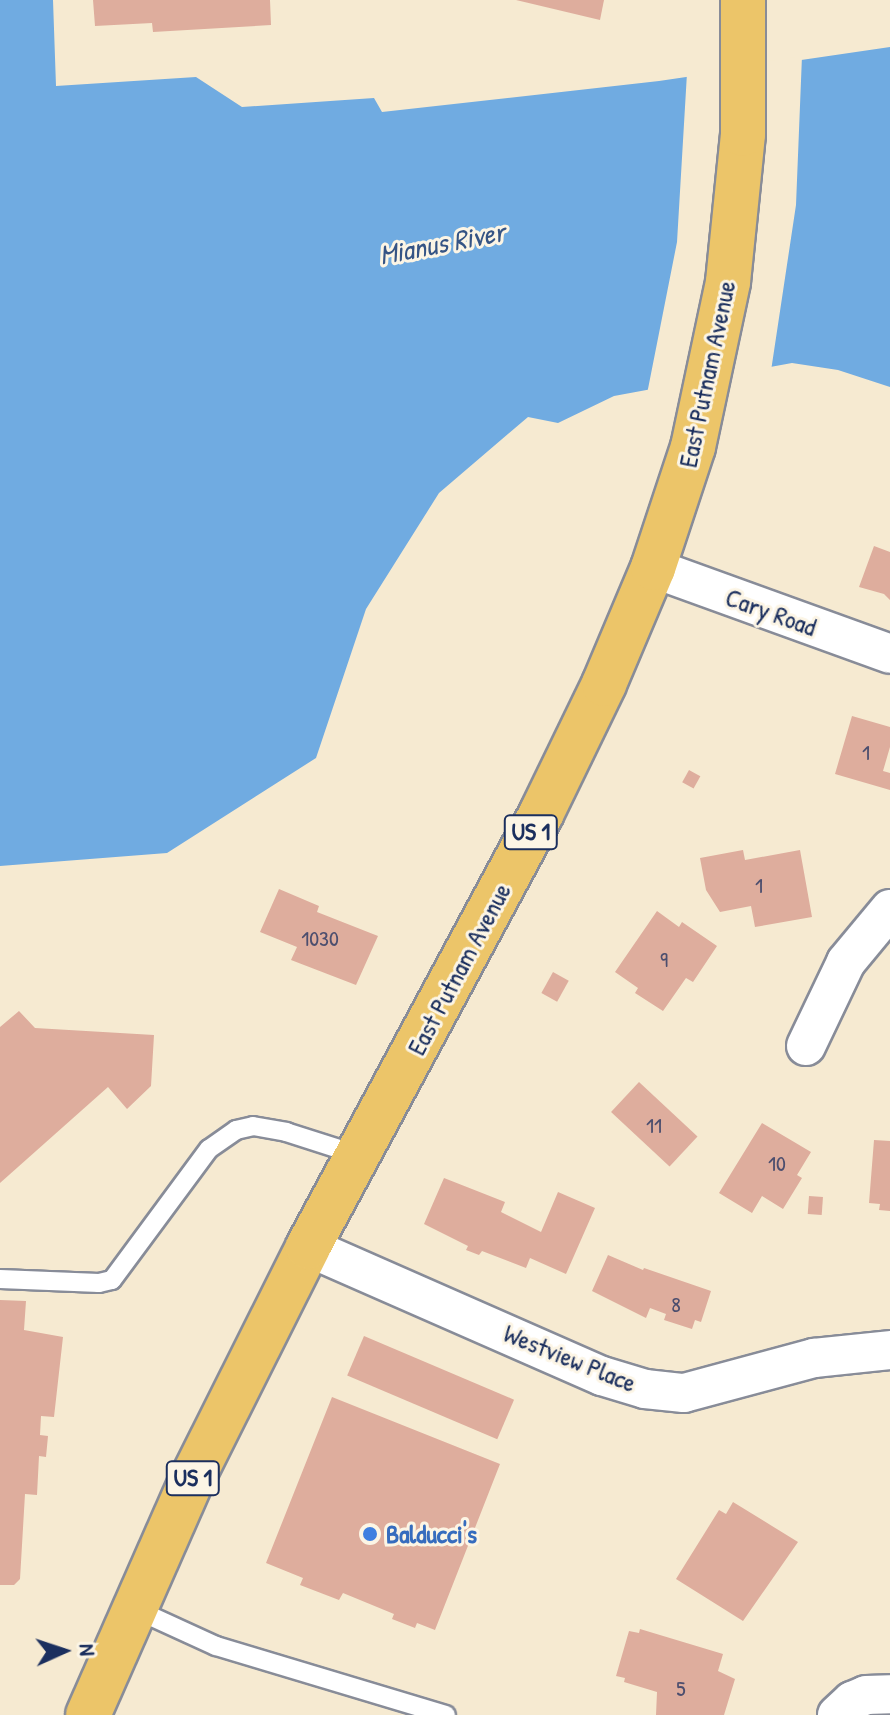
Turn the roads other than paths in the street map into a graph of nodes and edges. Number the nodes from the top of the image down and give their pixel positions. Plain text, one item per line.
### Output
1 (743, 0) edge
2 (653, 568) junction
3 (890, 654) edge
4 (890, 909) edge
5 (806, 1046) dead end
6 (358, 1155) junction
7 (308, 1247) junction
8 (0, 1279) edge
9 (890, 1350) edge
10 (134, 1608) junction
11 (890, 1694) edge
12 (88, 1715) edge
13 (446, 1715) edge
14 (837, 1715) edge

1 - 2 main road, East Putnam Avenue / US 1
2 - 3 street, Cary Road
2 - 6 main road, East Putnam Avenue / US 1
4 - 5 street
6 - 7 main road, East Putnam Avenue / US 1
6 - 8 lane
7 - 9 street, Westview Place
7 - 10 main road, East Putnam Avenue / US 1
10 - 12 main road, East Putnam Avenue / US 1
10 - 13 lane
11 - 14 street

